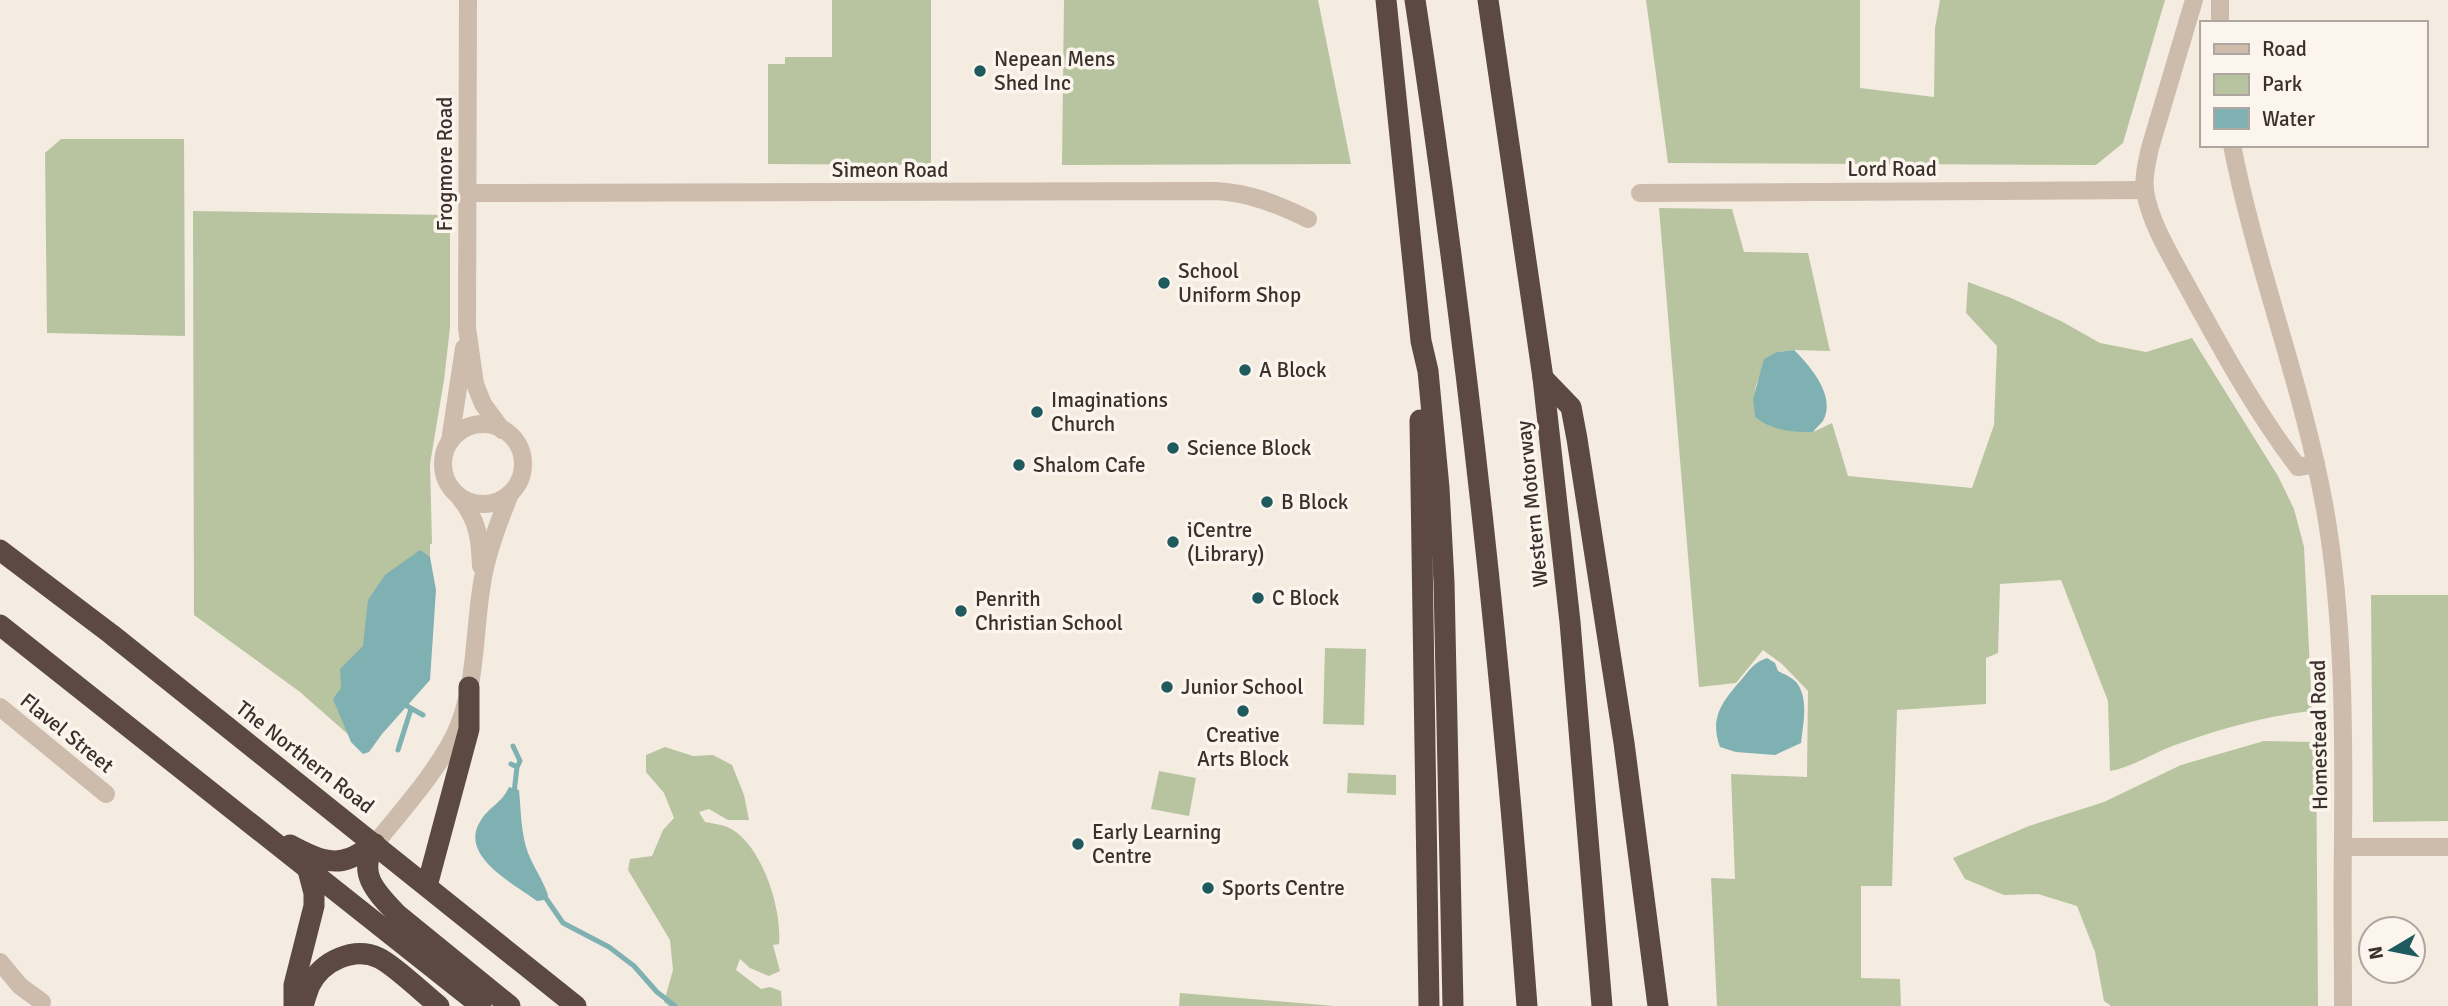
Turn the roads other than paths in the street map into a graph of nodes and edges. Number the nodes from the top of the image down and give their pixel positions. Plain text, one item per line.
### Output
1 (468, 0) edge
2 (1386, 0) edge
3 (1415, 0) edge
4 (1488, 0) edge
5 (2194, 0) edge
6 (2220, 0) edge
7 (2220, 21) edge
8 (2232, 147) edge
9 (2145, 190) junction
10 (468, 193) junction
11 (1640, 193) dead end
12 (1308, 219) dead end
13 (467, 328) junction
14 (1420, 341) junction
15 (1543, 378) junction
16 (502, 430) junction
17 (450, 441) junction
18 (2316, 464) junction
19 (510, 494) junction
20 (458, 495) junction
21 (0, 550) edge
22 (481, 587) junction
23 (0, 625) edge
24 (469, 687) junction
25 (0, 708) edge
26 (106, 793) dead end
27 (251, 825) junction
28 (375, 844) junction
29 (2343, 847) junction
30 (2448, 847) edge
31 (308, 870) junction
32 (426, 886) junction
33 (0, 962) edge
34 (42, 1002) dead end
35 (294, 1006) edge
36 (303, 1006) edge
37 (439, 1006) edge
38 (481, 1006) edge
39 (510, 1006) edge
40 (576, 1006) edge
41 (1429, 1006) edge
42 (1452, 1006) edge
43 (1527, 1006) edge
44 (1602, 1006) edge
45 (1658, 1006) edge
46 (2343, 1006) edge

1 - 10 street, Frogmore Road
2 - 14 highway
3 - 43 highway
4 - 15 highway, Western Motorway
5 - 9 street
6 - 7 street
8 - 18 street, Homestead Road
9 - 11 street, Lord Road
9 - 18 street
10 - 12 street, Simeon Road
10 - 13 street, Frogmore Road
13 - 16 street, Frogmore Road
13 - 17 street, Frogmore Road
14 - 41 highway
14 - 42 highway
15 - 44 highway, Western Motorway
15 - 45 highway
16 - 17 street
16 - 19 street
17 - 20 street
18 - 29 street, Homestead Road
19 - 20 street
19 - 22 street
20 - 22 street
21 - 28 highway, The Northern Road
22 - 24 street
23 - 27 highway
24 - 28 street
24 - 32 highway
25 - 26 street, Flavel Street
27 - 28 highway
27 - 31 highway
28 - 32 highway, The Northern Road
28 - 39 highway
29 - 30 street
29 - 46 street, Homestead Road
31 - 35 highway
31 - 38 highway
32 - 40 highway, The Northern Road
33 - 34 street
36 - 37 highway

